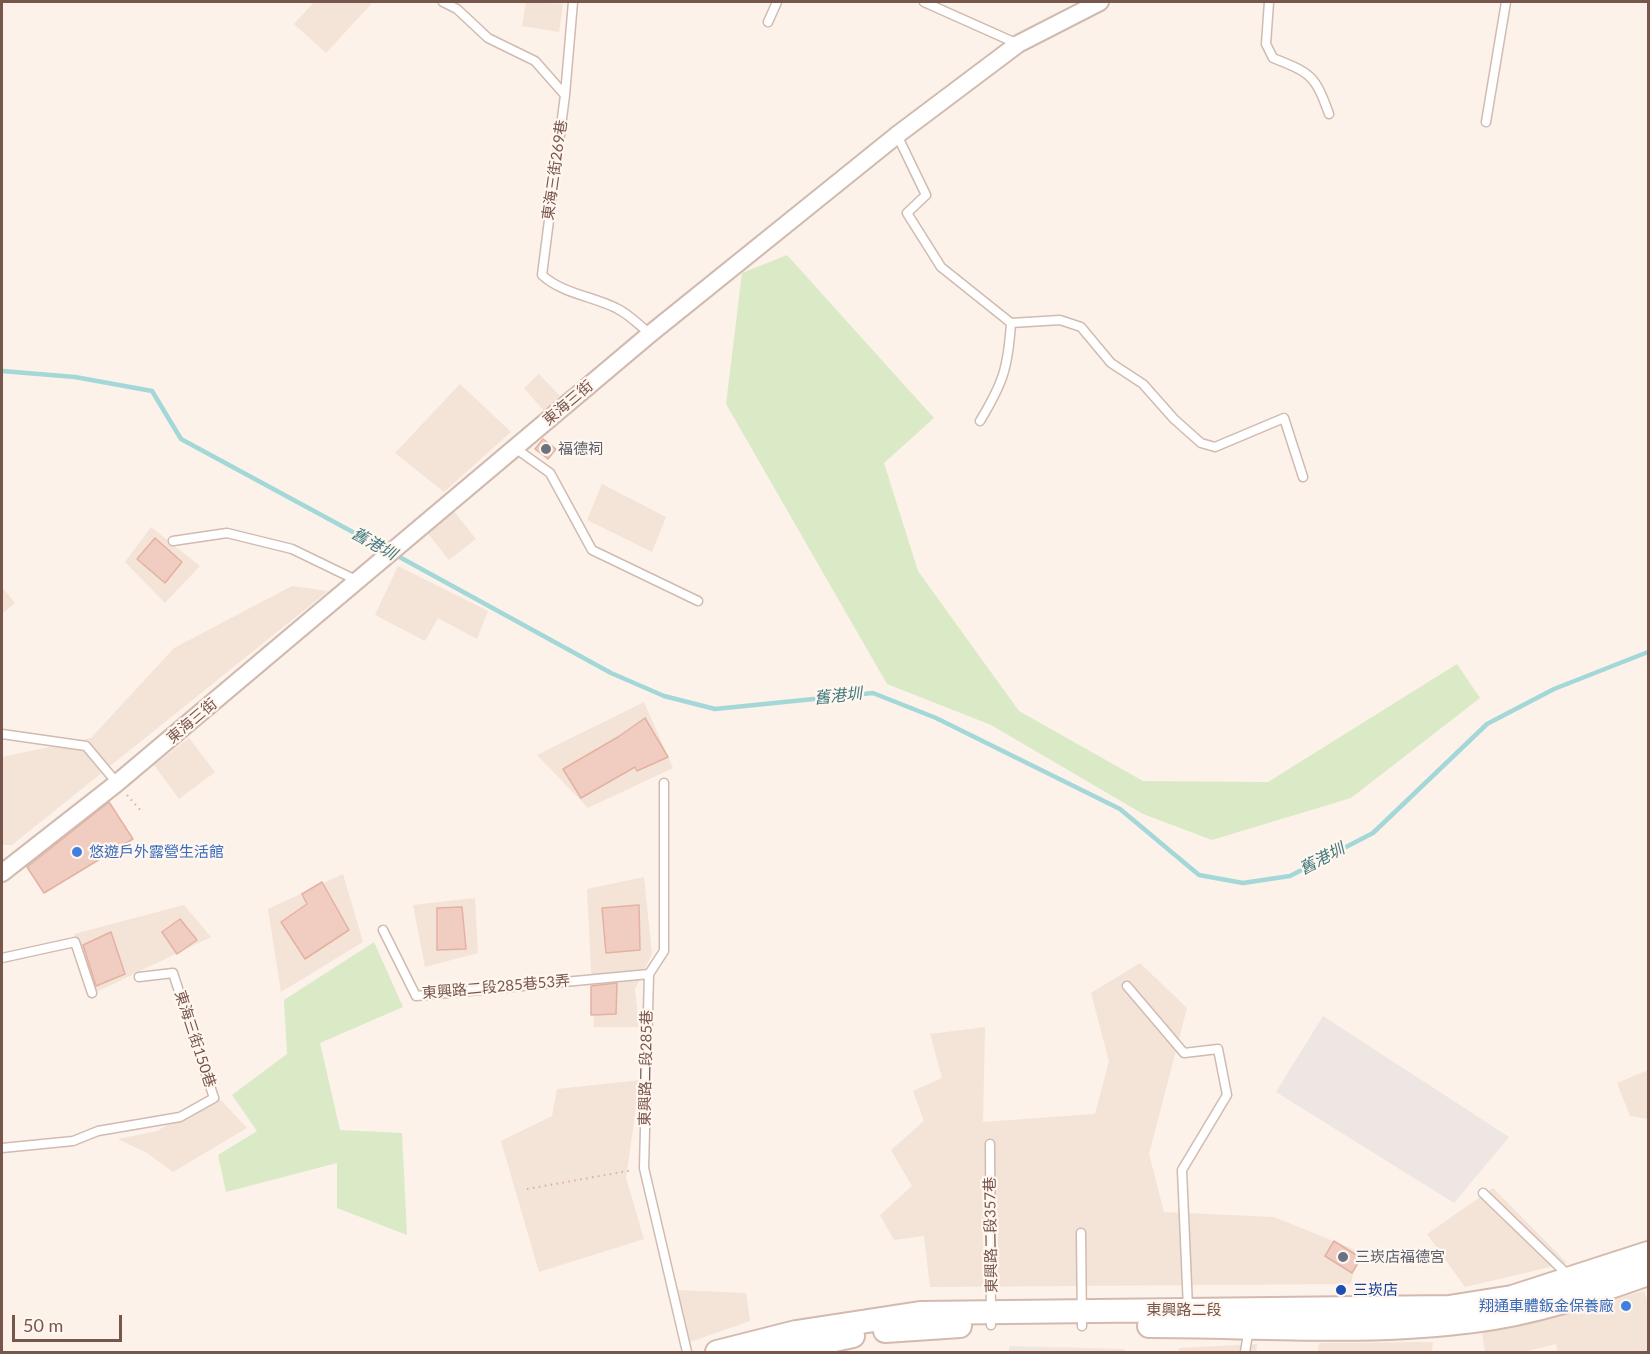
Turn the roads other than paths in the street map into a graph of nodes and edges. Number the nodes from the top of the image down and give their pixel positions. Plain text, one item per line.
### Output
1 (443, 2) edge
2 (573, 2) edge
3 (777, 2) edge
4 (924, 2) edge
5 (1100, 2) edge
6 (1269, 2) edge
7 (1506, 2) edge
8 (768, 22) dead end
9 (1018, 44) junction
10 (565, 95) junction
11 (1329, 114) dead end
12 (1486, 122) dead end
13 (897, 135) junction
14 (1011, 323) junction
15 (650, 334) junction
16 (980, 422) dead end
17 (515, 448) junction
18 (1303, 477) dead end
19 (173, 541) dead end
20 (358, 581) junction
21 (698, 602) dead end
22 (2, 734) edge
23 (117, 783) junction
24 (664, 783) dead end
25 (2, 873) edge
26 (382, 930) dead end
27 (2, 958) edge
28 (649, 974) junction
29 (139, 977) dead end
30 (1127, 987) dead end
31 (92, 993) dead end
32 (990, 1144) dead end
33 (2, 1148) edge
34 (1483, 1193) dead end
35 (1081, 1233) dead end
36 (1648, 1253) edge
37 (1648, 1274) edge
38 (1572, 1279) junction
39 (991, 1318) junction
40 (1082, 1318) junction
41 (1187, 1318) junction
42 (1250, 1318) junction
43 (687, 1353) edge
44 (717, 1353) edge
45 (778, 1353) edge
46 (1245, 1353) edge

1 - 10 lane
2 - 10 lane
3 - 8 lane
4 - 9 lane
5 - 9 street, 東海三街
6 - 11 lane
7 - 12 lane
9 - 13 street, 東海三街
10 - 15 lane, 東海三街269巷
13 - 14 lane
13 - 15 street, 東海三街
14 - 16 lane
14 - 18 lane
15 - 17 street, 東海三街
17 - 20 street, 東海三街
17 - 21 lane
19 - 20 lane
20 - 23 street, 東海三街
22 - 23 lane
23 - 25 street, 東海三街
24 - 28 lane, 東興路二段285巷
26 - 28 lane, 東興路二段285巷53弄
27 - 31 lane
28 - 43 lane, 東興路二段285巷
29 - 33 lane, 東海三街150巷
30 - 41 lane
32 - 39 lane, 東興路二段357巷
34 - 38 lane
35 - 40 lane
36 - 38 main road, 東興路二段
37 - 42 main road, 東興路二段
38 - 42 main road, 東興路二段
39 - 40 main road, 東興路二段
39 - 44 main road, 東興路二段
39 - 45 main road, 東興路二段
40 - 41 main road, 東興路二段
41 - 42 main road, 東興路二段
42 - 46 lane

